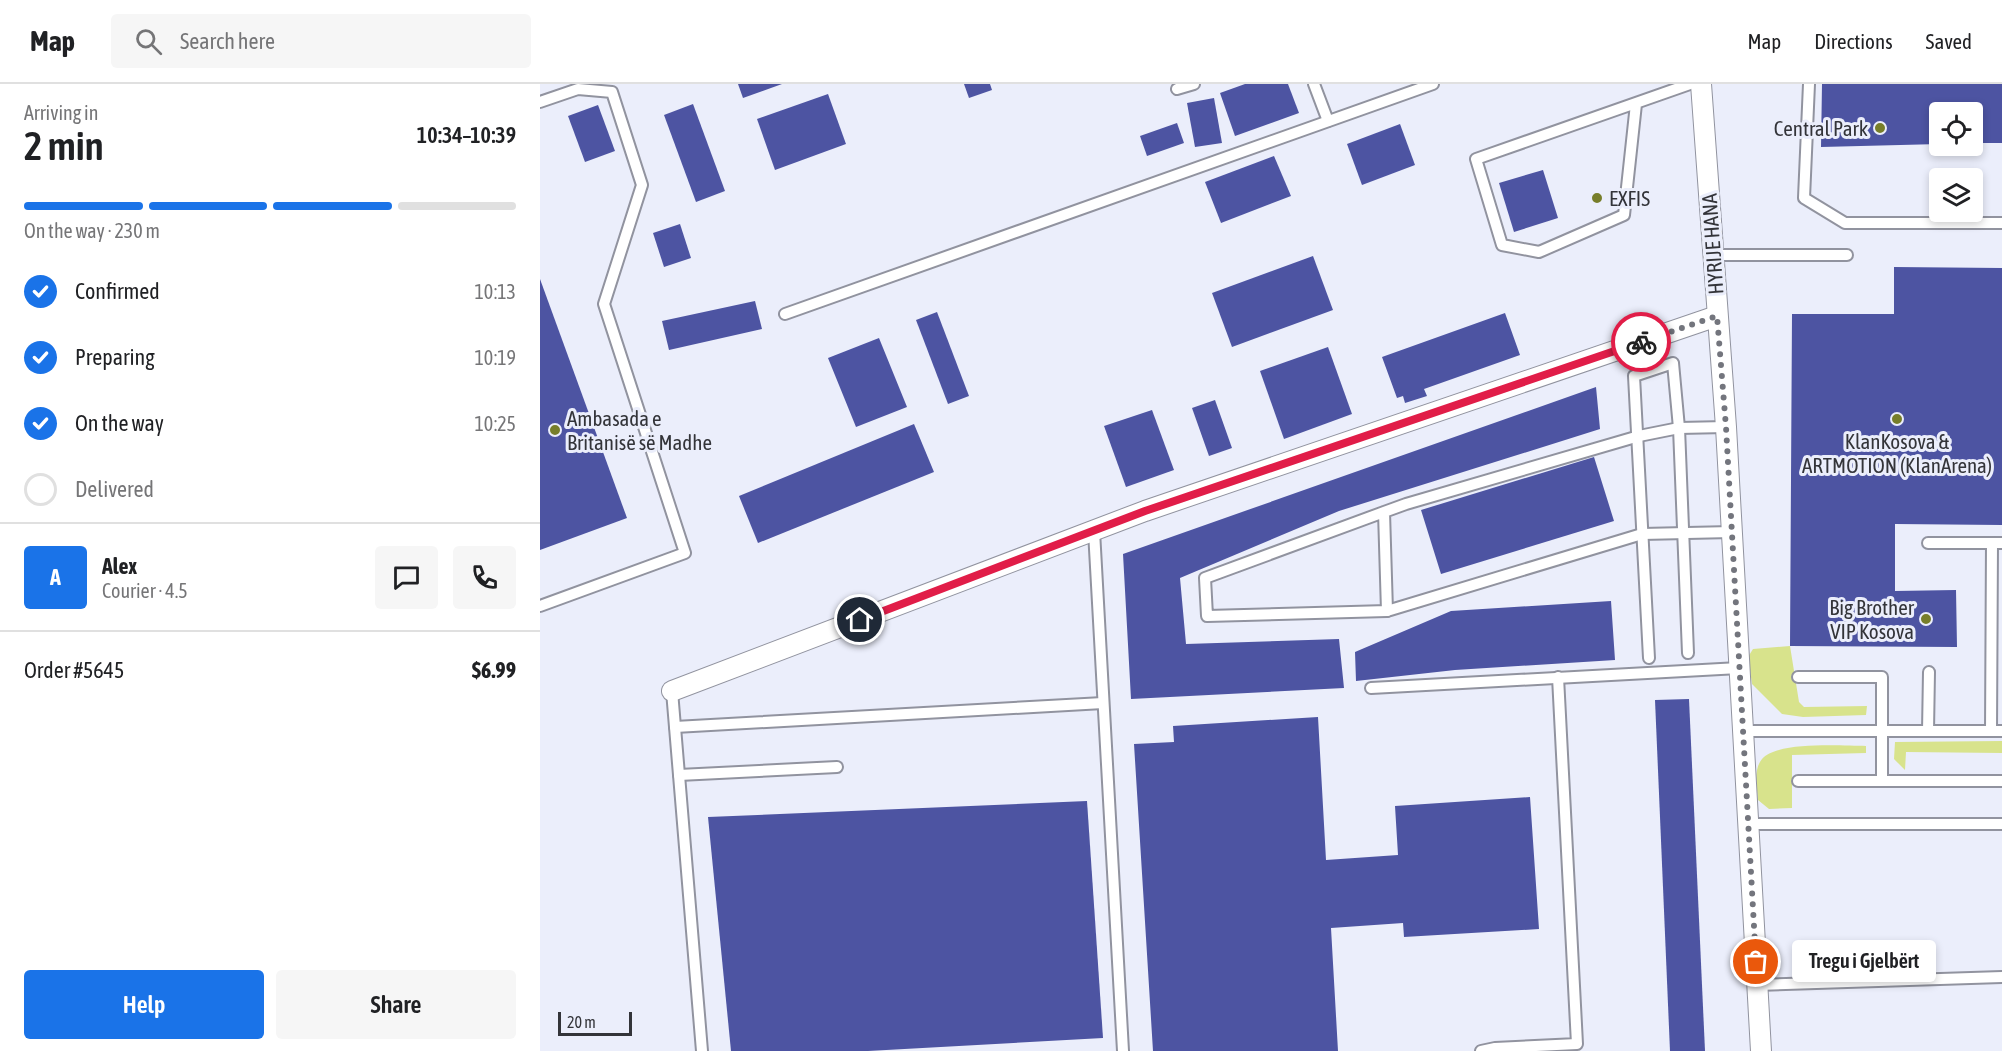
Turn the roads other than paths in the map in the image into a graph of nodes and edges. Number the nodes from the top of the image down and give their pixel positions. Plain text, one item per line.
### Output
1 (1194, 84) edge
2 (1314, 84) edge
3 (1433, 84) edge
4 (1690, 84) edge
5 (1701, 84) edge
6 (1809, 84) edge
7 (577, 86) edge
8 (1177, 89) dead end
9 (540, 102) edge
10 (1636, 104) junction
11 (1328, 121) junction
12 (2002, 223) edge
13 (1713, 255) junction
14 (1846, 255) dead end
15 (785, 314) dead end
16 (1717, 316) junction
17 (1726, 427) junction
18 (1679, 428) junction
19 (1639, 436) junction
20 (1384, 512) junction
21 (1094, 531) junction
22 (1732, 532) junction
23 (1642, 534) junction
24 (1682, 534) junction
25 (1928, 543) dead end
26 (1997, 543) edge
27 (540, 606) edge
28 (1387, 611) junction
29 (1688, 653) dead end
30 (1649, 658) dead end
31 (1739, 668) junction
32 (1929, 672) dead end
33 (1558, 677) junction
34 (1798, 677) dead end
35 (1371, 688) dead end
36 (672, 691) joint
37 (1103, 703) junction
38 (675, 727) junction
39 (1743, 731) junction
40 (1882, 731) junction
41 (1928, 731) junction
42 (1996, 731) edge
43 (837, 767) dead end
44 (679, 775) junction
45 (1798, 782) dead end
46 (1882, 782) junction
47 (2002, 782) edge
48 (1748, 824) junction
49 (2002, 824) edge
50 (2002, 977) edge
51 (1757, 985) junction
52 (702, 1051) edge
53 (1123, 1051) edge
54 (1481, 1051) edge
55 (1761, 1051) edge

1 - 8 lane
2 - 11 lane
3 - 11 lane
4 - 10 lane
5 - 13 street, HYRIJE HANA
6 - 12 lane
7 - 9 lane
7 - 27 lane
10 - 10 lane
11 - 15 lane
13 - 14 lane
13 - 16 street, HYRIJE HANA
16 - 17 street, HYRIJE HANA
16 - 21 street
17 - 18 lane
17 - 22 street, HYRIJE HANA
18 - 19 lane
18 - 19 lane
18 - 24 lane
19 - 20 lane
19 - 23 lane
20 - 28 lane
20 - 28 lane
21 - 36 street
21 - 37 lane
22 - 24 lane
22 - 31 street, HYRIJE HANA
23 - 24 lane
23 - 28 lane
23 - 30 lane
24 - 29 lane
25 - 26 lane
26 - 42 lane
31 - 33 lane
31 - 39 street, HYRIJE HANA
32 - 41 lane
33 - 35 lane
33 - 54 lane
34 - 40 lane
36 - 38 lane
37 - 38 lane
37 - 53 lane
38 - 44 lane
39 - 40 lane
39 - 48 street, HYRIJE HANA
40 - 41 lane
40 - 46 lane
41 - 42 lane
43 - 44 lane
44 - 52 lane
45 - 46 lane
46 - 47 lane
48 - 49 lane
48 - 51 street, HYRIJE HANA
50 - 51 lane
51 - 55 street, HYRIJE HANA

